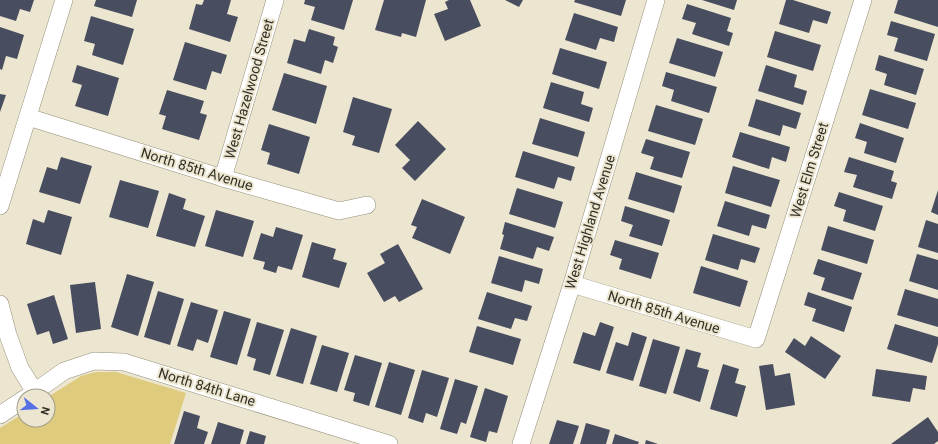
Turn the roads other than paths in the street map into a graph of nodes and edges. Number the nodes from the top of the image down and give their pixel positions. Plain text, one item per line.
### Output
1 (64, 0) edge
2 (275, 0) edge
3 (656, 0) edge
4 (863, 0) edge
5 (28, 117) junction
6 (223, 178) junction
7 (367, 205) dead end
8 (0, 206) edge
9 (572, 284) junction
10 (0, 304) edge
11 (756, 339) joint
12 (26, 388) edge
13 (40, 388) edge
14 (16, 405) edge
15 (0, 415) edge
16 (389, 444) edge
17 (521, 444) edge

1 - 5 street
2 - 6 street, West Hazelwood Street
3 - 9 street, West Highland Avenue
4 - 11 street, West Elm Street
5 - 6 street, North 85th Avenue
5 - 8 street
6 - 7 street, North 85th Avenue
9 - 11 street, North 85th Avenue
9 - 17 street, West Highland Avenue
10 - 12 street
13 - 16 street, North 84th Lane
14 - 15 street, North 84th Lane

